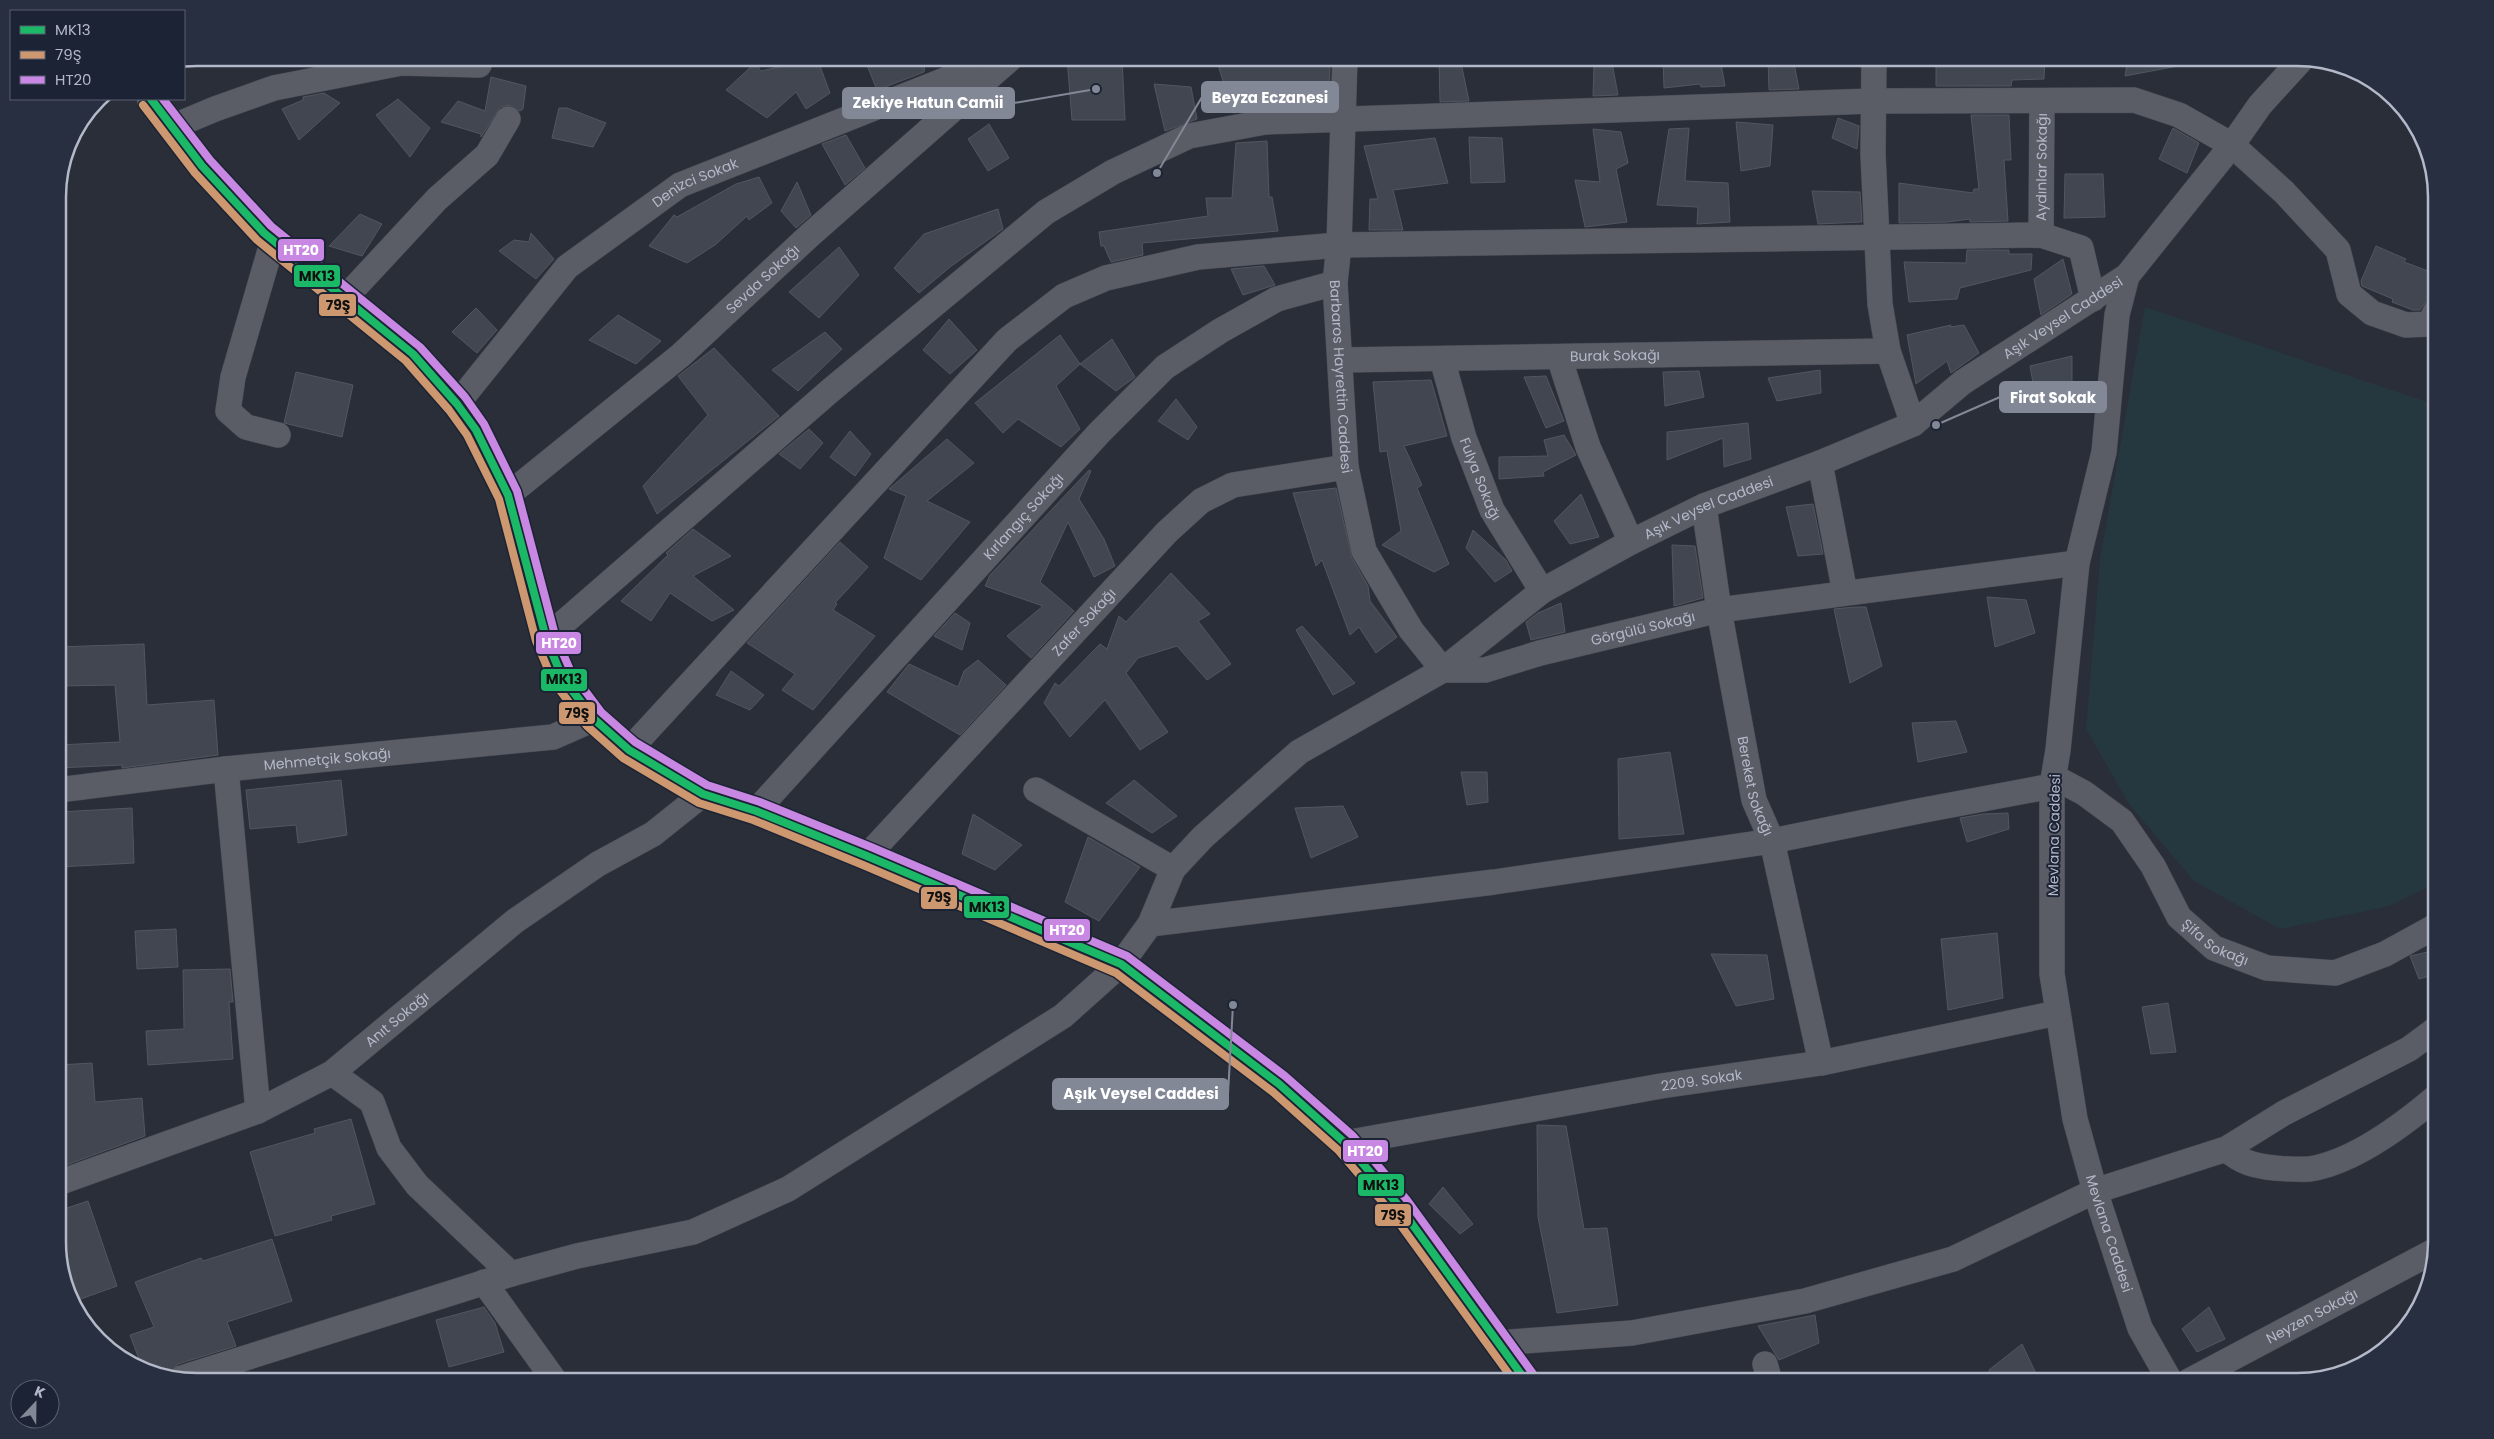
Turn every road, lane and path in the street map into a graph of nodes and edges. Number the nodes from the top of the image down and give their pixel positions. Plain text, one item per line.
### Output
1 (386, 66) edge
2 (980, 66) edge
3 (1002, 66) edge
4 (1345, 66) edge
5 (1874, 66) edge
6 (2296, 66) edge
7 (152, 100) edge
8 (1873, 101) junction
9 (2042, 101) junction
10 (508, 119) dead end
11 (1343, 120) junction
12 (172, 127) junction
13 (2232, 145) junction
14 (2041, 235) junction
15 (1876, 236) junction
16 (273, 240) junction
17 (1339, 245) junction
18 (2127, 276) junction
19 (1335, 283) junction
20 (345, 298) junction
21 (2093, 299) junction
22 (2427, 324) edge
23 (1888, 351) junction
24 (1559, 357) junction
25 (1442, 359) junction
26 (1341, 360) junction
27 (458, 404) junction
28 (1913, 424) junction
29 (278, 435) dead end
30 (1820, 463) junction
31 (1346, 467) junction
32 (508, 495) junction
33 (1704, 506) junction
34 (1631, 542) junction
35 (2077, 563) junction
36 (1542, 590) junction
37 (1844, 593) junction
38 (1719, 610) junction
39 (546, 638) junction
40 (1443, 670) junction
41 (594, 719) junction
42 (629, 750) junction
43 (226, 769) junction
44 (2053, 782) junction
45 (67, 789) edge
46 (1036, 790) dead end
47 (703, 794) junction
48 (756, 811) junction
49 (1772, 841) junction
50 (867, 856) junction
51 (1173, 869) junction
52 (1150, 924) junction
53 (2428, 931) edge
54 (1121, 964) junction
55 (2057, 1013) junction
56 (2428, 1037) edge
57 (1821, 1063) junction
58 (332, 1073) junction
59 (2428, 1104) edge
60 (258, 1111) junction
61 (1345, 1143) junction
62 (2226, 1150) junction
63 (67, 1180) edge
64 (2095, 1191) junction
65 (2427, 1255) edge
66 (511, 1274) junction
67 (484, 1282) junction
68 (1498, 1343) junction
69 (198, 1373) edge
70 (549, 1373) edge
71 (1520, 1373) edge
72 (2165, 1373) edge
73 (2206, 1373) edge

1 - 12 street
2 - 27 street, Denizci Sokak
3 - 32 street, Sevda Sokağı
4 - 11 street, Barbaros Hayrettin Caddesi
5 - 8 street
6 - 13 street, Aşık Veysel Caddesi
7 - 12 main road
8 - 9 street
8 - 11 street
8 - 15 street
9 - 13 street
9 - 14 street, Aydınlar Sokağı
10 - 20 street
11 - 17 street, Barbaros Hayrettin Caddesi
11 - 39 street
12 - 16 main road
13 - 18 street, Aşık Veysel Caddesi
13 - 22 street
14 - 15 street
14 - 21 street
15 - 17 street
15 - 23 street
16 - 20 main road
16 - 29 street
17 - 19 street, Barbaros Hayrettin Caddesi
17 - 42 street
18 - 21 street, Aşık Veysel Caddesi
18 - 35 street, Mevlana Caddesi
19 - 26 street, Barbaros Hayrettin Caddesi
19 - 48 street, Kırlangıç Sokağı
20 - 27 main road
21 - 28 street, Aşık Veysel Caddesi
23 - 24 street, Burak Sokağı
23 - 28 street
24 - 25 street, Burak Sokağı
24 - 34 street
25 - 26 street, Burak Sokağı
25 - 36 street, Fulya Sokağı
26 - 31 street, Barbaros Hayrettin Caddesi
27 - 32 main road
28 - 30 street, Aşık Veysel Caddesi
30 - 33 street, Aşık Veysel Caddesi
30 - 37 street
31 - 40 street, Barbaros Hayrettin Caddesi
31 - 50 street, Zafer Sokağı
32 - 39 main road
33 - 34 street, Aşık Veysel Caddesi
33 - 38 street, Bereket Sokağı
34 - 36 street, Aşık Veysel Caddesi
35 - 37 street, Görgülü Sokağı
35 - 44 street, Mevlana Caddesi
36 - 40 street, Aşık Veysel Caddesi
37 - 38 street, Görgülü Sokağı
38 - 40 street, Görgülü Sokağı
38 - 49 street, Bereket Sokağı
39 - 41 main road
40 - 51 street, Aşık Veysel Caddesi
41 - 42 main road
41 - 43 street, Mehmetçik Sokağı
42 - 47 main road
43 - 45 street, Mehmetçik Sokağı
43 - 60 street
44 - 49 street
44 - 53 street, Şifa Sokağı
44 - 55 street, Mevlana Caddesi
46 - 51 street
47 - 48 main road
47 - 58 street, Anıt Sokağı
48 - 50 main road
49 - 52 street
49 - 57 street, Bereket Sokağı
50 - 54 main road
51 - 52 street, Aşık Veysel Caddesi
52 - 54 street, Aşık Veysel Caddesi
54 - 61 main road
54 - 66 street, Aşık Veysel Caddesi
55 - 57 street, 2209. Sokak
55 - 64 street, Mevlana Caddesi
56 - 62 street
57 - 61 street, 2209. Sokak
58 - 60 street, Anıt Sokağı
58 - 66 street
59 - 62 street
60 - 63 street, Anıt Sokağı
61 - 68 main road
62 - 64 street
64 - 68 street
64 - 72 street, Mevlana Caddesi
65 - 73 street, Neyzen Sokağı
66 - 67 street, Aşık Veysel Caddesi
67 - 69 street, Aşık Veysel Caddesi
67 - 70 street
68 - 71 main road

